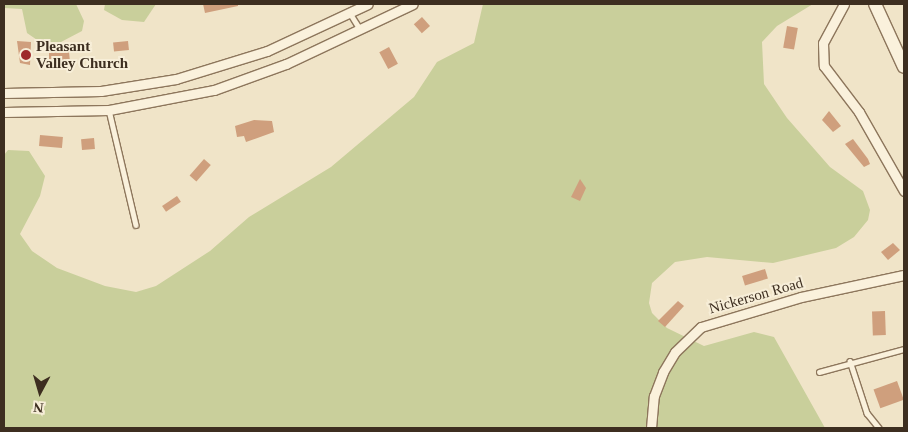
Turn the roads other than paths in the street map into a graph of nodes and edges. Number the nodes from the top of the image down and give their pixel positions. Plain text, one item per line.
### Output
1 (368, 4) edge
2 (412, 4) edge
3 (844, 4) edge
4 (875, 4) edge
5 (350, 13) junction
6 (360, 30) junction
7 (904, 66) edge
8 (4, 93) edge
9 (109, 110) junction
10 (4, 112) edge
11 (904, 191) edge
12 (136, 226) dead end
13 (904, 275) edge
14 (904, 348) edge
15 (850, 361) junction
16 (819, 372) dead end
17 (651, 428) edge
18 (879, 428) edge

1 - 5 street
2 - 6 street
3 - 11 street
4 - 7 street
5 - 6 lane
5 - 8 street
6 - 9 street
9 - 10 street
9 - 12 lane
13 - 17 street, Nickerson Road
14 - 15 lane
15 - 16 lane
15 - 18 lane

